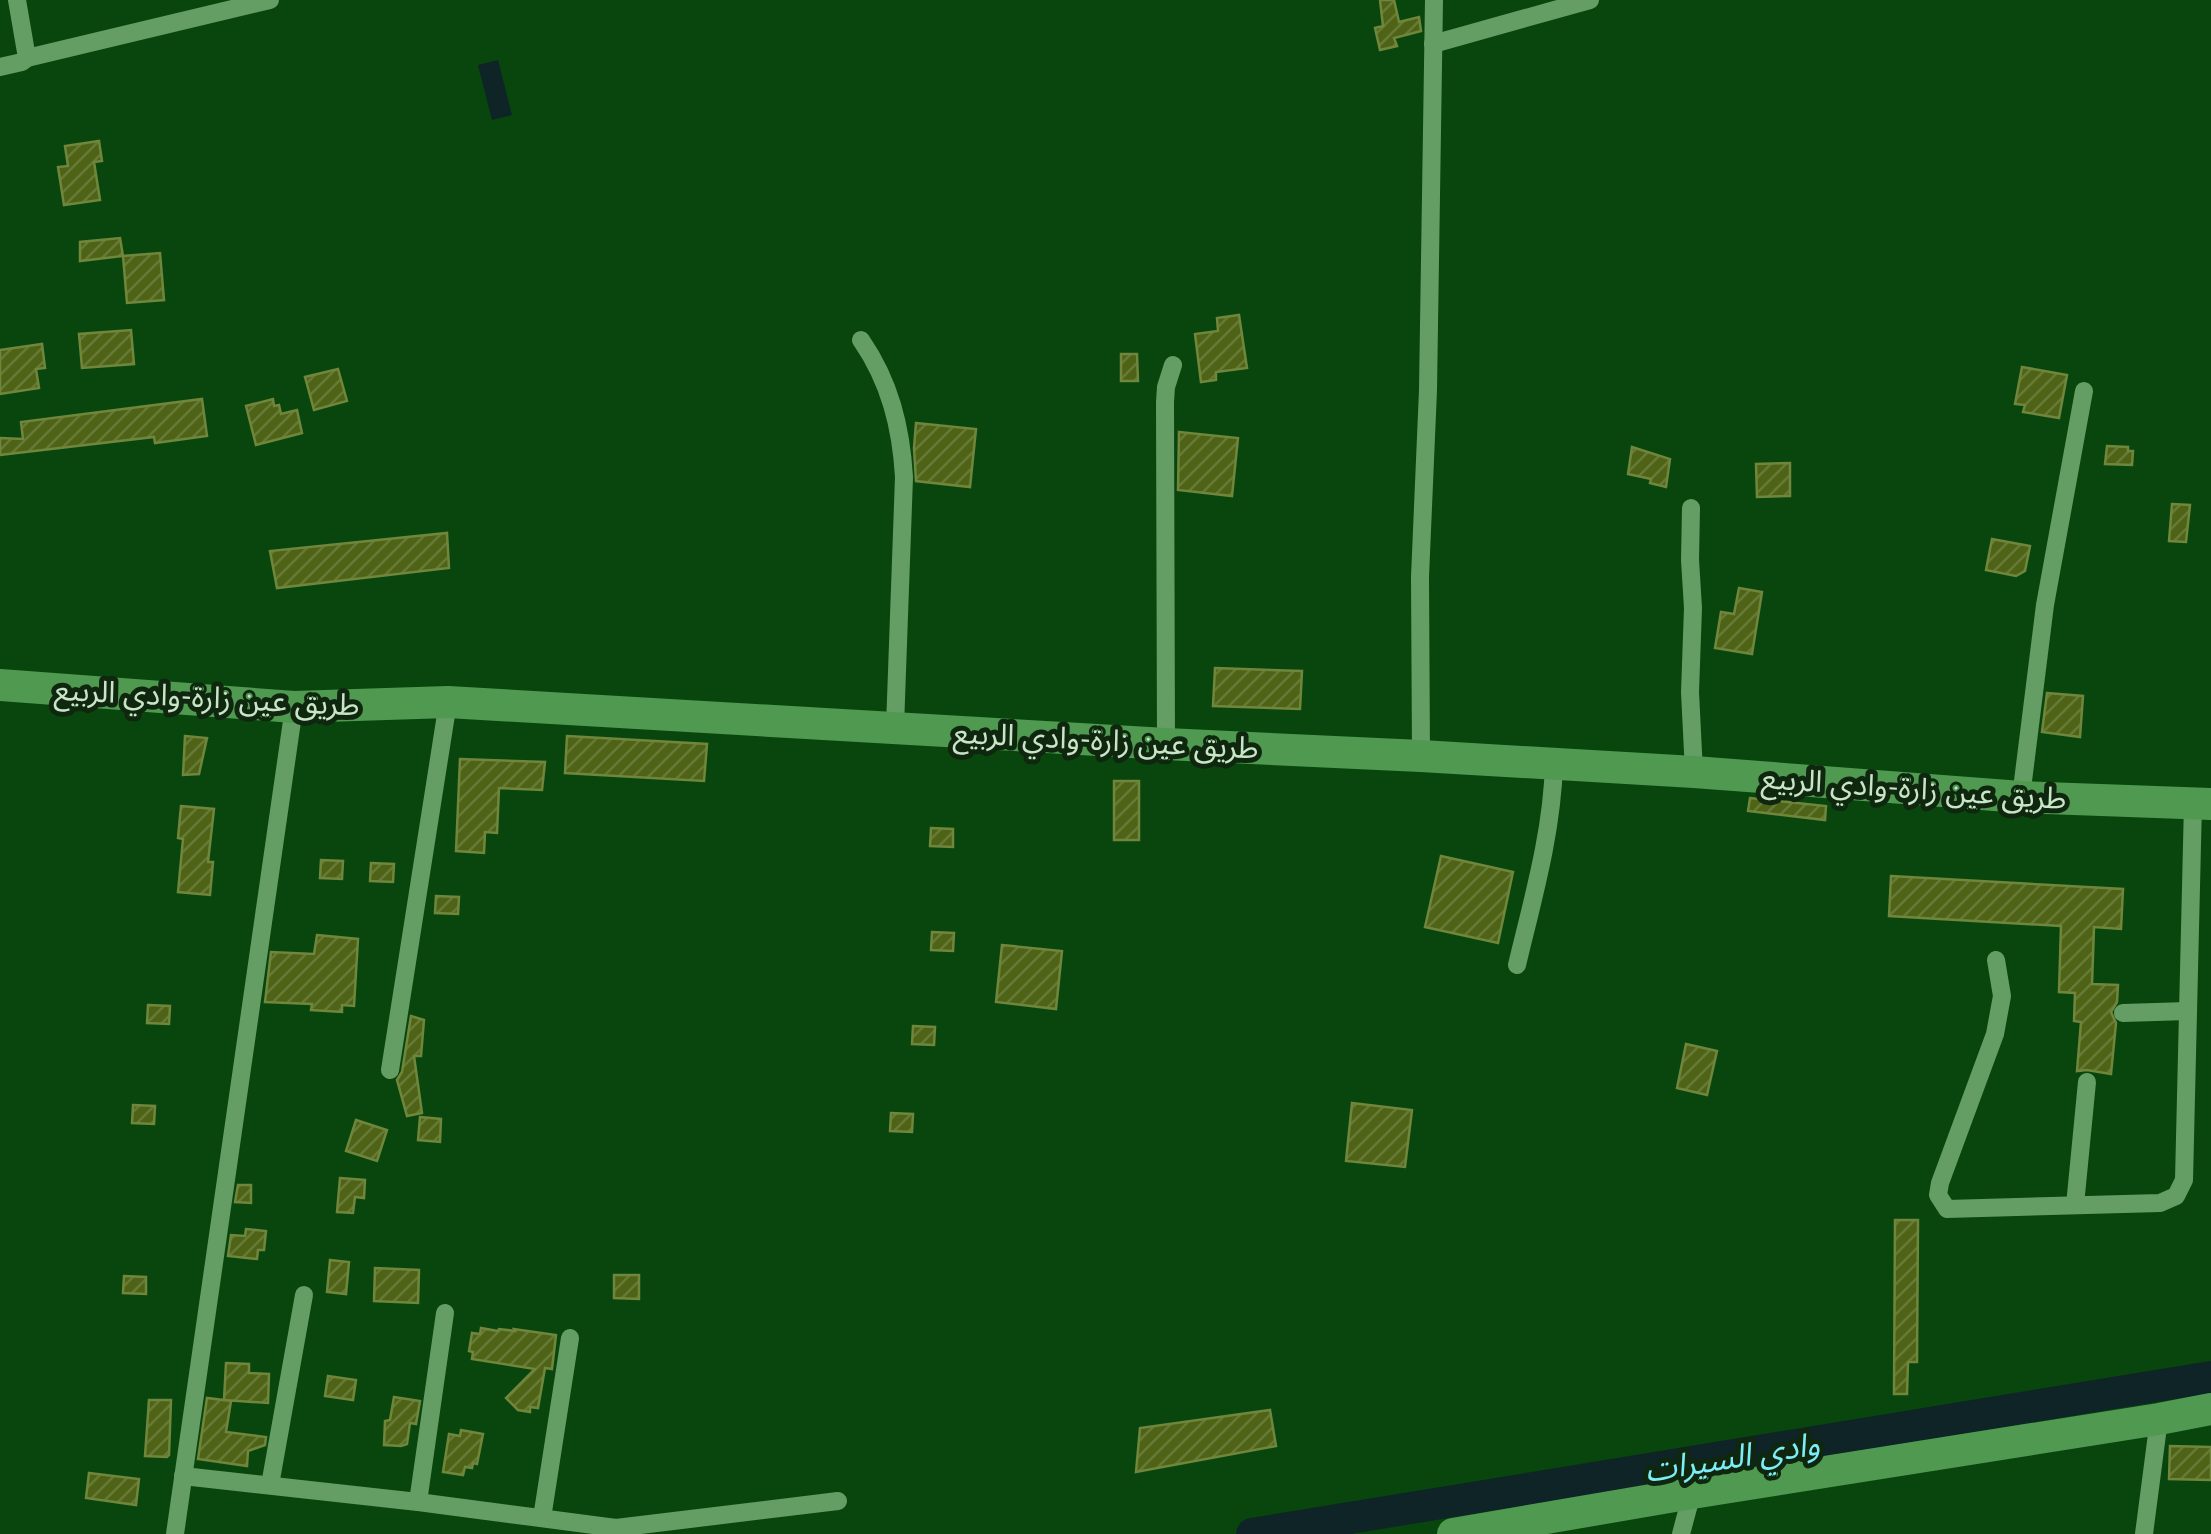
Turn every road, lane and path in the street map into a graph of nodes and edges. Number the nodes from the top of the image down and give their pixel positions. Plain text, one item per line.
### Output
1 (17, 0) edge
2 (270, 0) edge
3 (1434, 0) edge
4 (1590, 0) edge
5 (1433, 44) junction
6 (26, 58) junction
7 (0, 67) edge
8 (861, 340) dead end
9 (1173, 365) dead end
10 (2084, 391) dead end
11 (1691, 508) dead end
12 (0, 685) edge
13 (448, 702) junction
14 (294, 707) junction
15 (895, 727) junction
16 (1166, 744) junction
17 (1421, 756) junction
18 (1554, 764) junction
19 (1694, 772) junction
20 (2021, 797) junction
21 (2202, 803) edge
22 (1996, 960) dead end
23 (1517, 965) dead end
24 (2188, 1012) junction
25 (2123, 1013) dead end
26 (390, 1070) dead end
27 (2087, 1082) dead end
28 (2075, 1205) junction
29 (304, 1296) dead end
30 (445, 1313) dead end
31 (570, 1338) dead end
32 (2211, 1409) edge
33 (2159, 1419) junction
34 (183, 1476) junction
35 (270, 1485) junction
36 (1692, 1493) junction
37 (418, 1502) junction
38 (838, 1502) dead end
39 (542, 1518) junction
40 (175, 1534) edge
41 (1453, 1534) edge
42 (1681, 1534) edge
43 (2144, 1534) edge

1 - 6 street
2 - 6 street
3 - 5 street
4 - 5 street
5 - 17 street
6 - 7 street
8 - 15 street
9 - 16 street
10 - 20 street
11 - 19 street
12 - 14 main road, طريق عين زارة-وادي الربيع
13 - 14 main road, طريق عين زارة-وادي الربيع
13 - 15 main road, طريق عين زارة-وادي الربيع
13 - 26 street
14 - 34 street
15 - 16 main road, طريق عين زارة-وادي الربيع
16 - 17 main road, طريق عين زارة-وادي الربيع
17 - 18 main road, طريق عين زارة-وادي الربيع
18 - 19 main road, طريق عين زارة-وادي الربيع
18 - 23 street
19 - 20 main road, طريق عين زارة-وادي الربيع
20 - 21 main road, طريق عين زارة-وادي الربيع
21 - 24 street
22 - 28 street
24 - 25 street
24 - 28 street
27 - 28 street
29 - 35 street
30 - 37 street
31 - 39 street
32 - 33 main road
33 - 36 main road
33 - 43 street
34 - 35 street
34 - 40 street
35 - 37 street
36 - 41 main road
36 - 42 street
37 - 39 street
38 - 39 street

